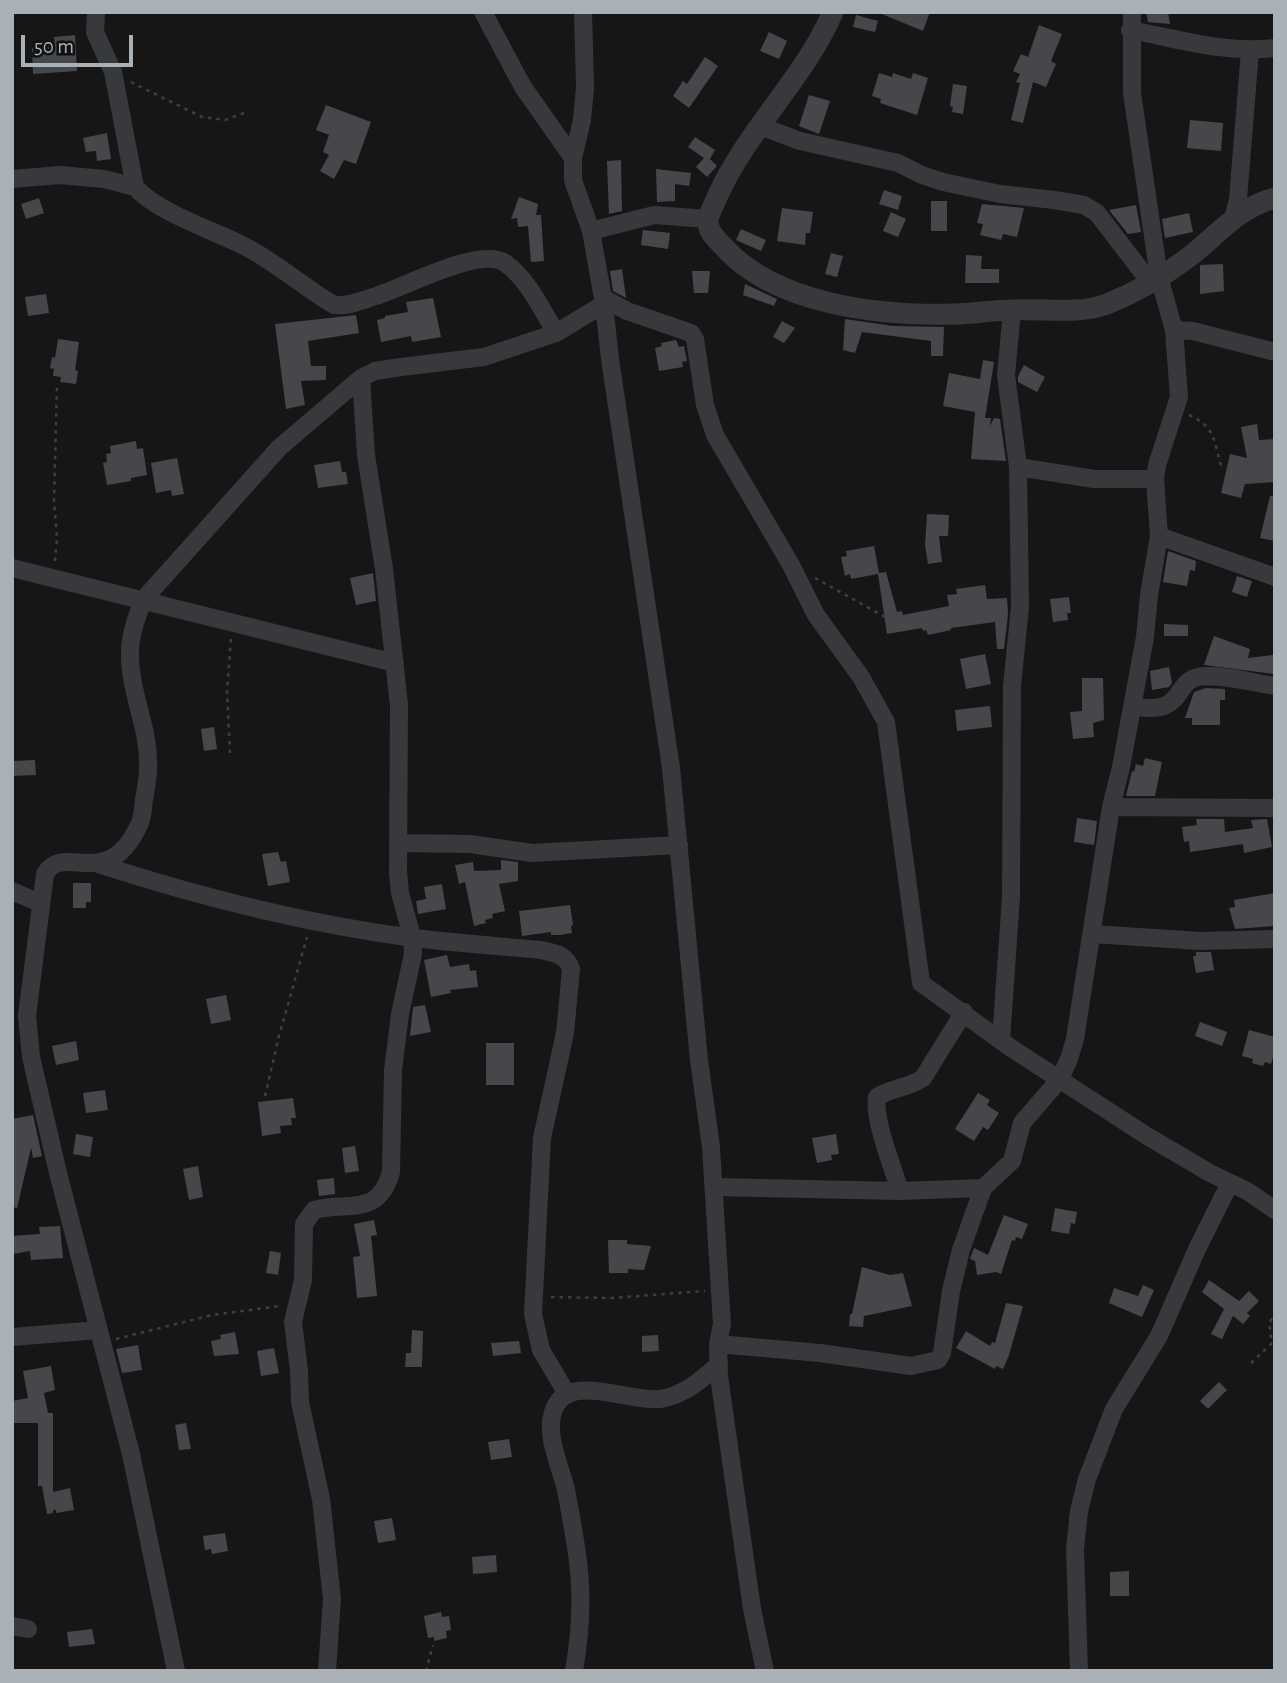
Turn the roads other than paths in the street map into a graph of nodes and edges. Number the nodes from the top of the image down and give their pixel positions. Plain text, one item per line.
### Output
1 (96, 12) edge
2 (483, 12) edge
3 (583, 12) edge
4 (833, 12) edge
5 (1131, 21) edge
6 (1275, 48) edge
7 (1250, 51) junction
8 (760, 126) junction
9 (573, 158) junction
10 (12, 179) edge
11 (135, 187) junction
12 (1275, 198) edge
13 (708, 219) junction
14 (1233, 220) junction
15 (591, 231) junction
16 (1154, 280) junction
17 (603, 301) junction
18 (1012, 310) junction
19 (1174, 330) junction
20 (556, 334) junction
21 (1275, 352) edge
22 (361, 378) junction
23 (1018, 467) junction
24 (1155, 479) junction
25 (1159, 536) junction
26 (12, 568) edge
27 (1275, 576) edge
28 (143, 600) junction
29 (395, 663) junction
30 (1275, 686) edge
31 (1133, 706) junction
32 (1111, 807) junction
33 (1275, 807) edge
34 (398, 842) junction
35 (679, 845) junction
36 (98, 864) junction
37 (12, 891) edge
38 (40, 903) junction
39 (1093, 934) junction
40 (412, 937) junction
41 (1275, 939) edge
42 (964, 1013) junction
43 (21, 1038) edge
44 (1001, 1040) junction
45 (1060, 1079) junction
46 (1230, 1183) junction
47 (714, 1187) junction
48 (983, 1188) junction
49 (900, 1191) junction
50 (1275, 1210) edge
51 (101, 1336) junction
52 (12, 1337) edge
53 (718, 1344) junction
54 (719, 1364) junction
55 (566, 1394) junction
56 (176, 1671) edge
57 (327, 1671) edge
58 (574, 1671) edge
59 (765, 1671) edge
60 (1079, 1671) edge

1 - 11 street
2 - 9 street
3 - 9 street
4 - 8 street
5 - 7 street
5 - 16 street
6 - 7 street
7 - 14 street
8 - 13 street
8 - 16 street
9 - 15 street
10 - 11 street
11 - 20 street
12 - 14 street
13 - 15 street
13 - 18 street
14 - 16 street
15 - 17 street
16 - 18 street
16 - 19 street
17 - 20 street
17 - 35 street
17 - 42 street
18 - 23 street
19 - 21 street
19 - 24 street
20 - 22 street
22 - 28 street
22 - 29 street
23 - 24 street
23 - 44 street
24 - 25 street
25 - 27 street
25 - 31 street
26 - 28 street
28 - 29 street
28 - 36 street
29 - 34 street
30 - 31 street
31 - 32 street
32 - 33 street
32 - 39 street
34 - 35 street
34 - 40 street
35 - 47 street
36 - 38 street
36 - 40 street
37 - 38 street
38 - 43 street
39 - 41 street
39 - 45 street
40 - 55 street
40 - 57 street
42 - 44 street
42 - 49 street
43 - 51 street
44 - 45 street
45 - 46 street
45 - 48 street
46 - 50 street
46 - 60 street
47 - 49 street
47 - 53 street
48 - 49 street
48 - 53 street
51 - 52 street
51 - 56 street
53 - 54 street
54 - 55 street
54 - 59 street
55 - 58 street

